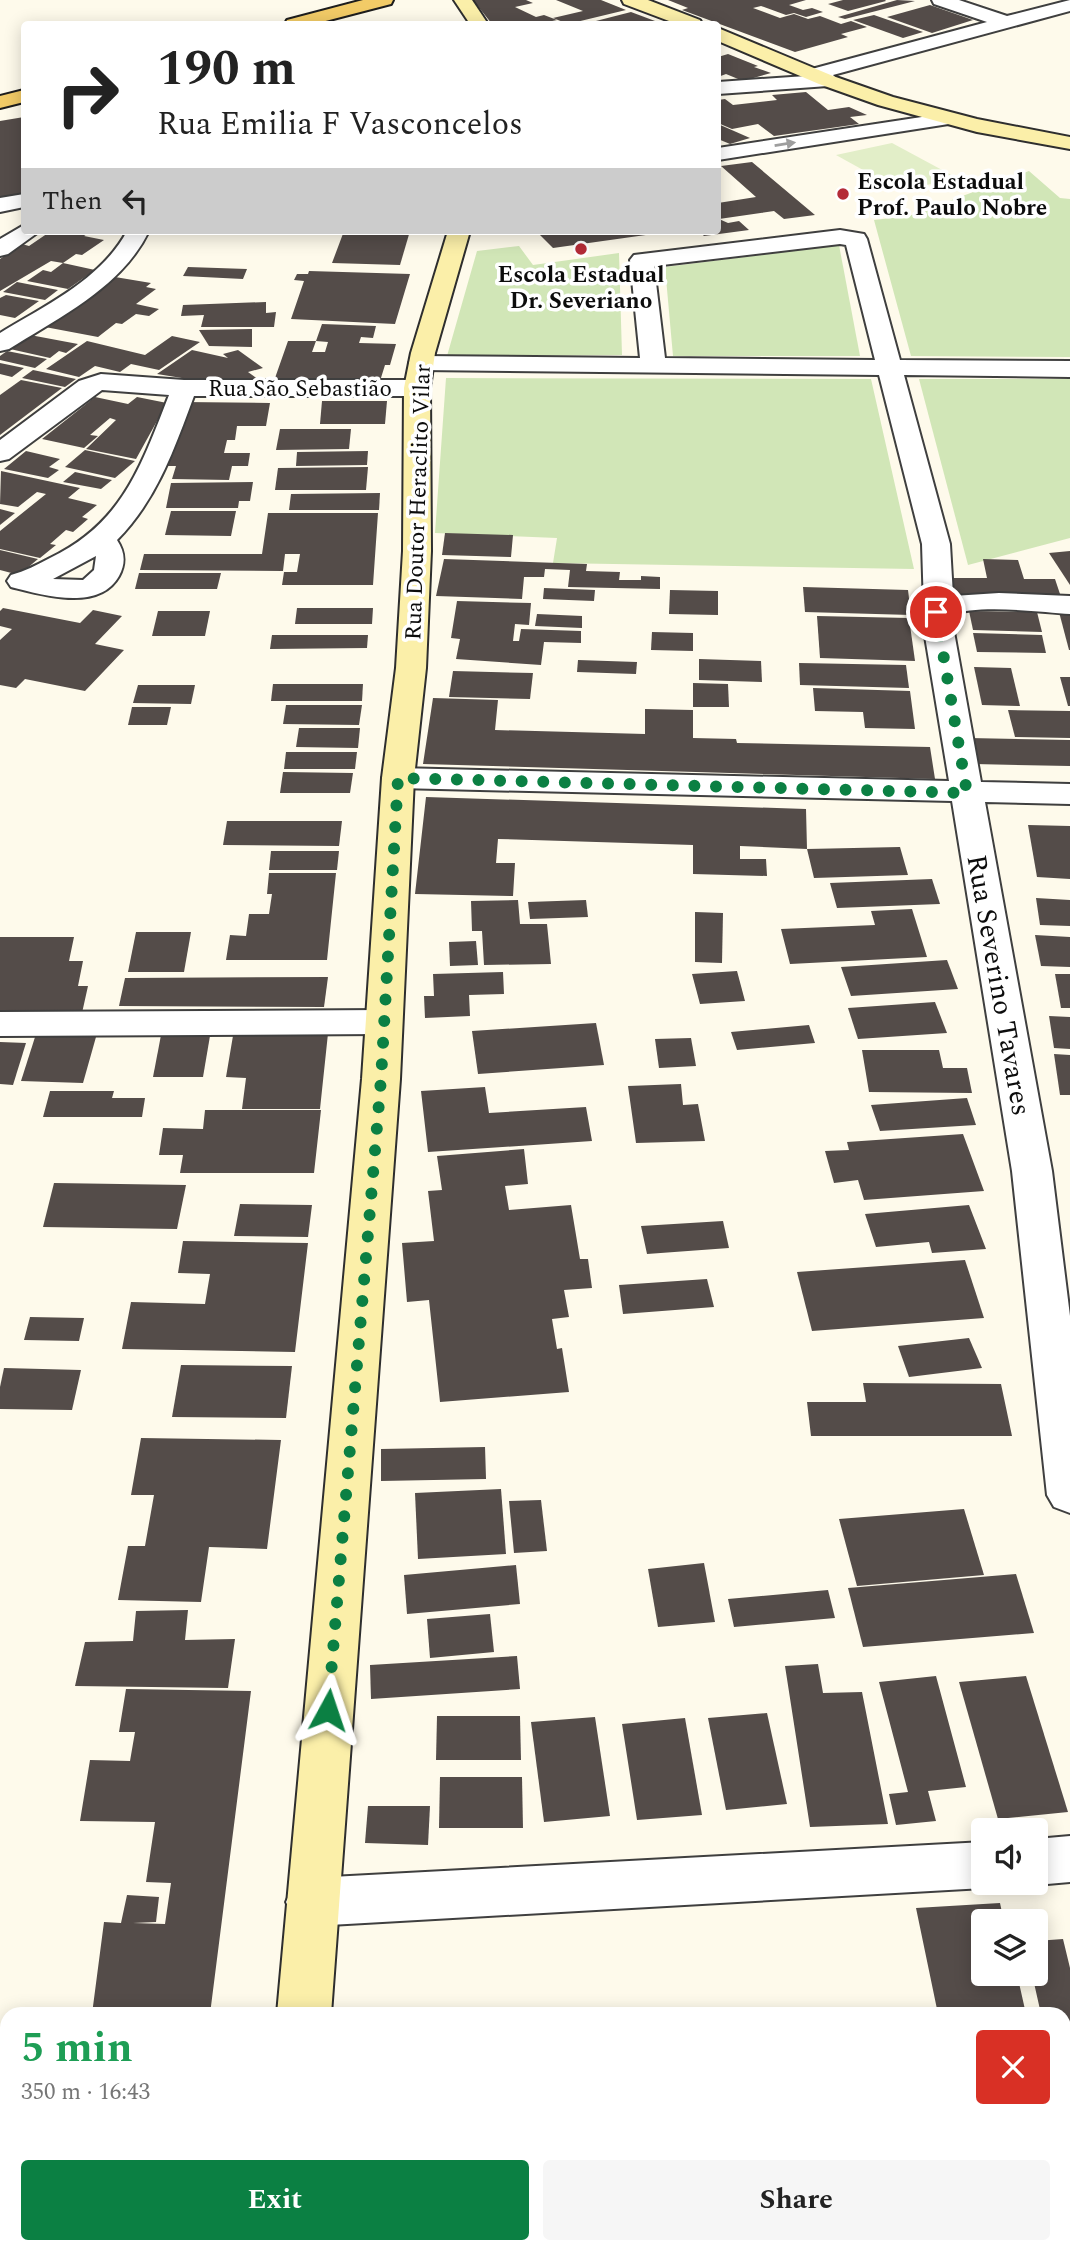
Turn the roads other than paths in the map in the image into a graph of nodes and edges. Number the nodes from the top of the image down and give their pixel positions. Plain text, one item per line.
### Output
1 (384, 0) edge
2 (463, 0) edge
3 (631, 0) edge
4 (941, 0) edge
5 (1070, 5) edge
6 (318, 18) junction
7 (306, 21) edge
8 (345, 21) edge
9 (477, 21) edge
10 (685, 21) edge
11 (1006, 22) junction
12 (721, 35) edge
13 (821, 77) junction
14 (721, 88) edge
15 (21, 97) edge
16 (0, 103) edge
17 (948, 119) junction
18 (1070, 143) edge
19 (721, 154) edge
20 (21, 202) edge
21 (0, 205) edge
22 (23, 235) edge
23 (137, 235) edge
24 (458, 235) edge
25 (0, 249) edge
26 (0, 344) edge
27 (653, 365) junction
28 (891, 367) junction
29 (1070, 369) edge
30 (419, 376) junction
31 (184, 388) junction
32 (0, 453) edge
33 (102, 538) junction
34 (13, 579) edge
35 (1070, 605) edge
36 (939, 609) junction
37 (398, 778) junction
38 (967, 793) junction
39 (1070, 794) edge
40 (384, 1022) junction
41 (0, 1024) edge
42 (1070, 1495) edge
43 (971, 1866) edge
44 (312, 1902) junction
45 (304, 2007) edge

1 - 6 main road
2 - 9 street
3 - 10 street
4 - 11 street
5 - 11 street
6 - 7 main road
6 - 8 main road
11 - 13 street
12 - 13 street
13 - 14 street
13 - 17 street
15 - 16 main road
17 - 18 street
19 -> 17 street
20 - 21 street
22 - 25 street
23 - 26 street
24 - 30 street, Rua Doutor Heraclito Vilar
27 - 28 street, Rua São Sebastião
27 - 28 street, Rua Severino Tavares
27 - 30 street, Rua São Sebastião
28 - 29 street, Rua São Sebastião
28 - 36 street, Rua Severino Tavares
30 - 31 street, Rua São Sebastião
30 - 37 street, Rua Doutor Heraclito Vilar
31 - 32 street, Rua São Sebastião
31 - 33 street, Rua São Sebastião
33 - 34 street, Rua São Sebastião
33 - 34 street, Rua São Sebastião
35 - 36 street
36 - 38 street, Rua Severino Tavares
37 - 38 street
37 - 40 street, Rua Doutor Heraclito Vilar
38 - 39 street
38 - 42 street, Rua Severino Tavares
40 - 41 street
40 - 44 street, Rua Doutor Heraclito Vilar
43 - 44 street
44 - 45 street, Rua Doutor Heraclito Vilar

